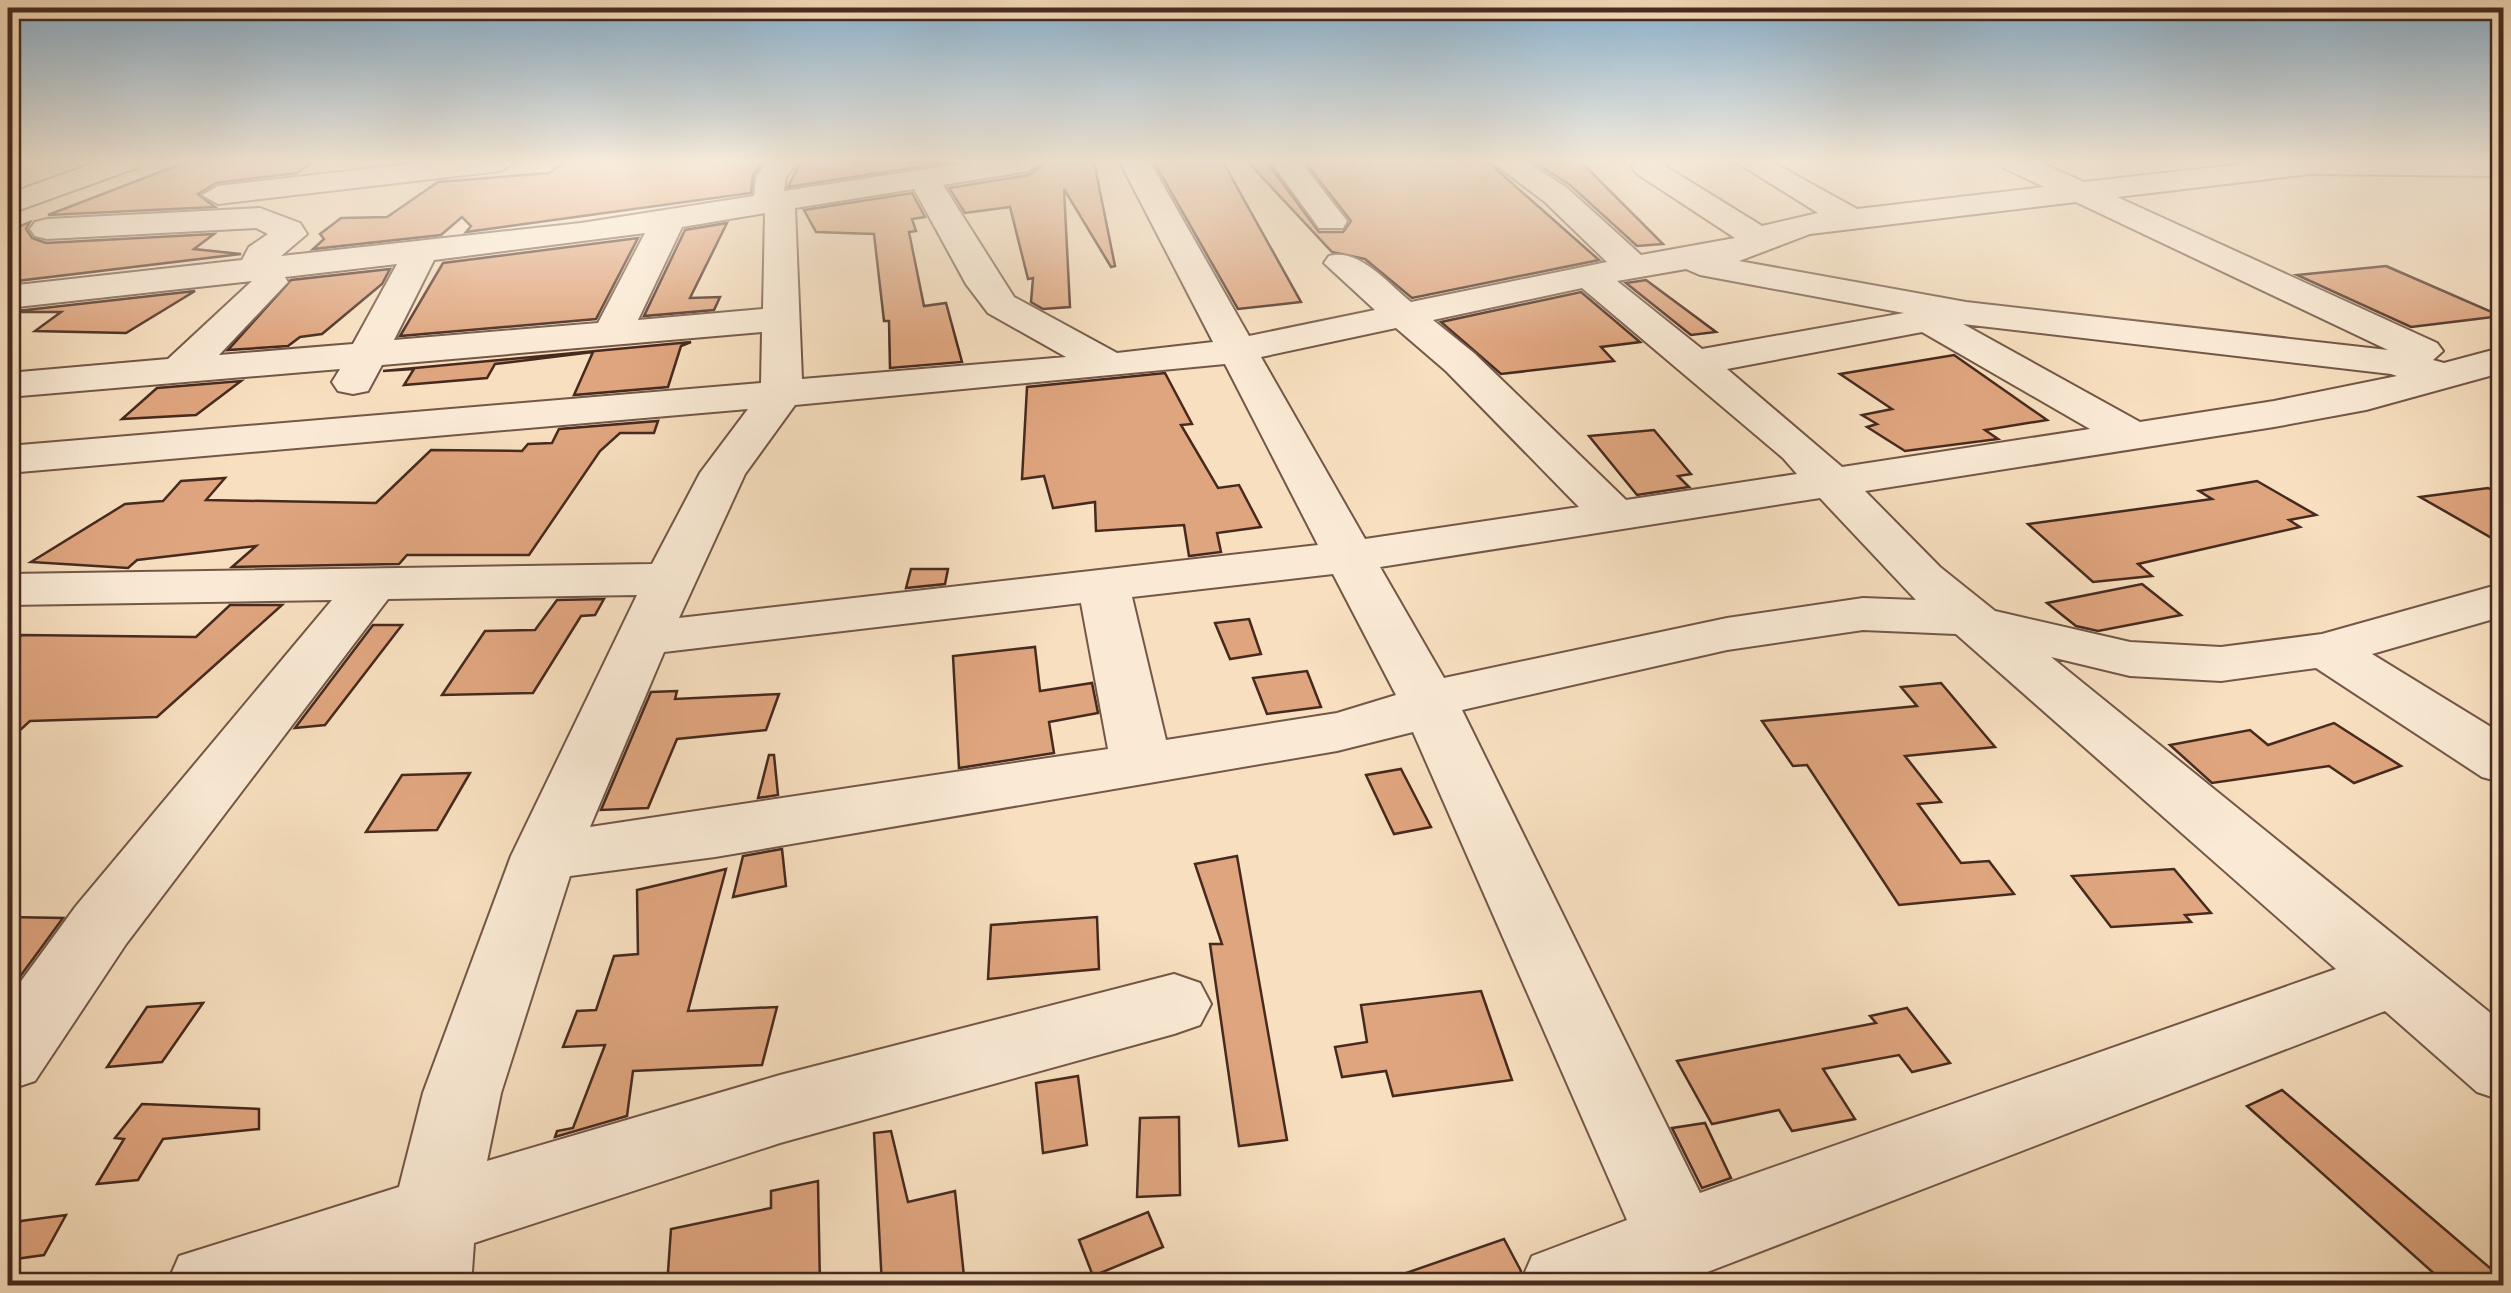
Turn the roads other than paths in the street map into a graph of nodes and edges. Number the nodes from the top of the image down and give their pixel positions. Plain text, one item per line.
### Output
1 (79, 222) edge
2 (273, 222) edge
3 (631, 222) edge
4 (667, 222) edge
5 (781, 222) edge
6 (949, 222) edge
7 (1168, 222) edge
8 (1576, 222) edge
9 (1731, 222) edge
10 (1838, 222) edge
11 (2146, 222) edge
12 (25, 223) edge
13 (429, 235) junction
14 (1760, 240) junction
15 (1682, 260) junction
16 (1341, 264) dead end
17 (266, 267) junction
18 (1611, 272) junction
19 (8, 297) edge
20 (1404, 314) junction
21 (1947, 316) junction
22 (782, 319) junction
23 (611, 335) junction
24 (1239, 350) junction
25 (370, 356) junction
26 (1693, 364) junction
27 (1110, 366) junction
28 (178, 372) junction
29 (2480, 374) edge
30 (8, 385) edge
31 (782, 394) junction
32 (316, 432) junction
33 (2130, 434) junction
34 (8, 459) edge
35 (1834, 482) junction
36 (1615, 516) junction
37 (1347, 557) junction
38 (670, 580) junction
39 (1103, 584) junction
40 (370, 587) junction
41 (8, 590) edge
42 (2504, 598) edge
43 (1980, 625) junction
44 (644, 638) junction
45 (2326, 650) junction
46 (1428, 701) junction
47 (1141, 764) junction
48 (2504, 764) edge
49 (544, 856) junction
50 (2393, 978) junction
51 (1174, 1004) dead end
52 (8, 1058) edge
53 (2504, 1069) edge
54 (1679, 1240) junction
55 (430, 1251) edge
56 (210, 1286) edge
57 (1563, 1286) edge

1 - 12 street
2 - 17 street
3 - 13 street
4 - 23 street
5 - 22 street
6 - 27 street
7 - 24 street
8 - 18 street
9 - 14 street
10 - 14 street
11 - 29 street
13 - 17 street
13 - 25 street
14 - 15 street
15 - 18 street
15 - 21 street
16 - 20 street
17 - 19 street
17 - 28 street
18 - 20 street
18 - 26 street
20 - 24 street
20 - 36 street
21 - 26 street
21 - 29 street
21 - 33 street
22 - 23 street
22 - 31 street
23 - 25 street
24 - 27 street
24 - 37 street
25 - 28 street
25 - 32 street
26 - 35 street
27 - 31 street
28 - 30 street
29 - 33 street
31 - 32 street
31 - 38 street
32 - 34 street
33 - 35 street
35 - 36 street
35 - 43 street
36 - 37 street
37 - 39 street
37 - 46 street
38 - 40 street
38 - 44 street
39 - 44 street
39 - 47 street
40 - 41 street
40 - 52 street
42 - 45 street
43 - 45 street
43 - 46 street
43 - 50 street
44 - 49 street
45 - 48 street
46 - 47 street
46 - 54 street
47 - 49 street
49 - 55 street
50 - 53 street
50 - 54 street
51 - 55 street
54 - 57 street
55 - 56 street

